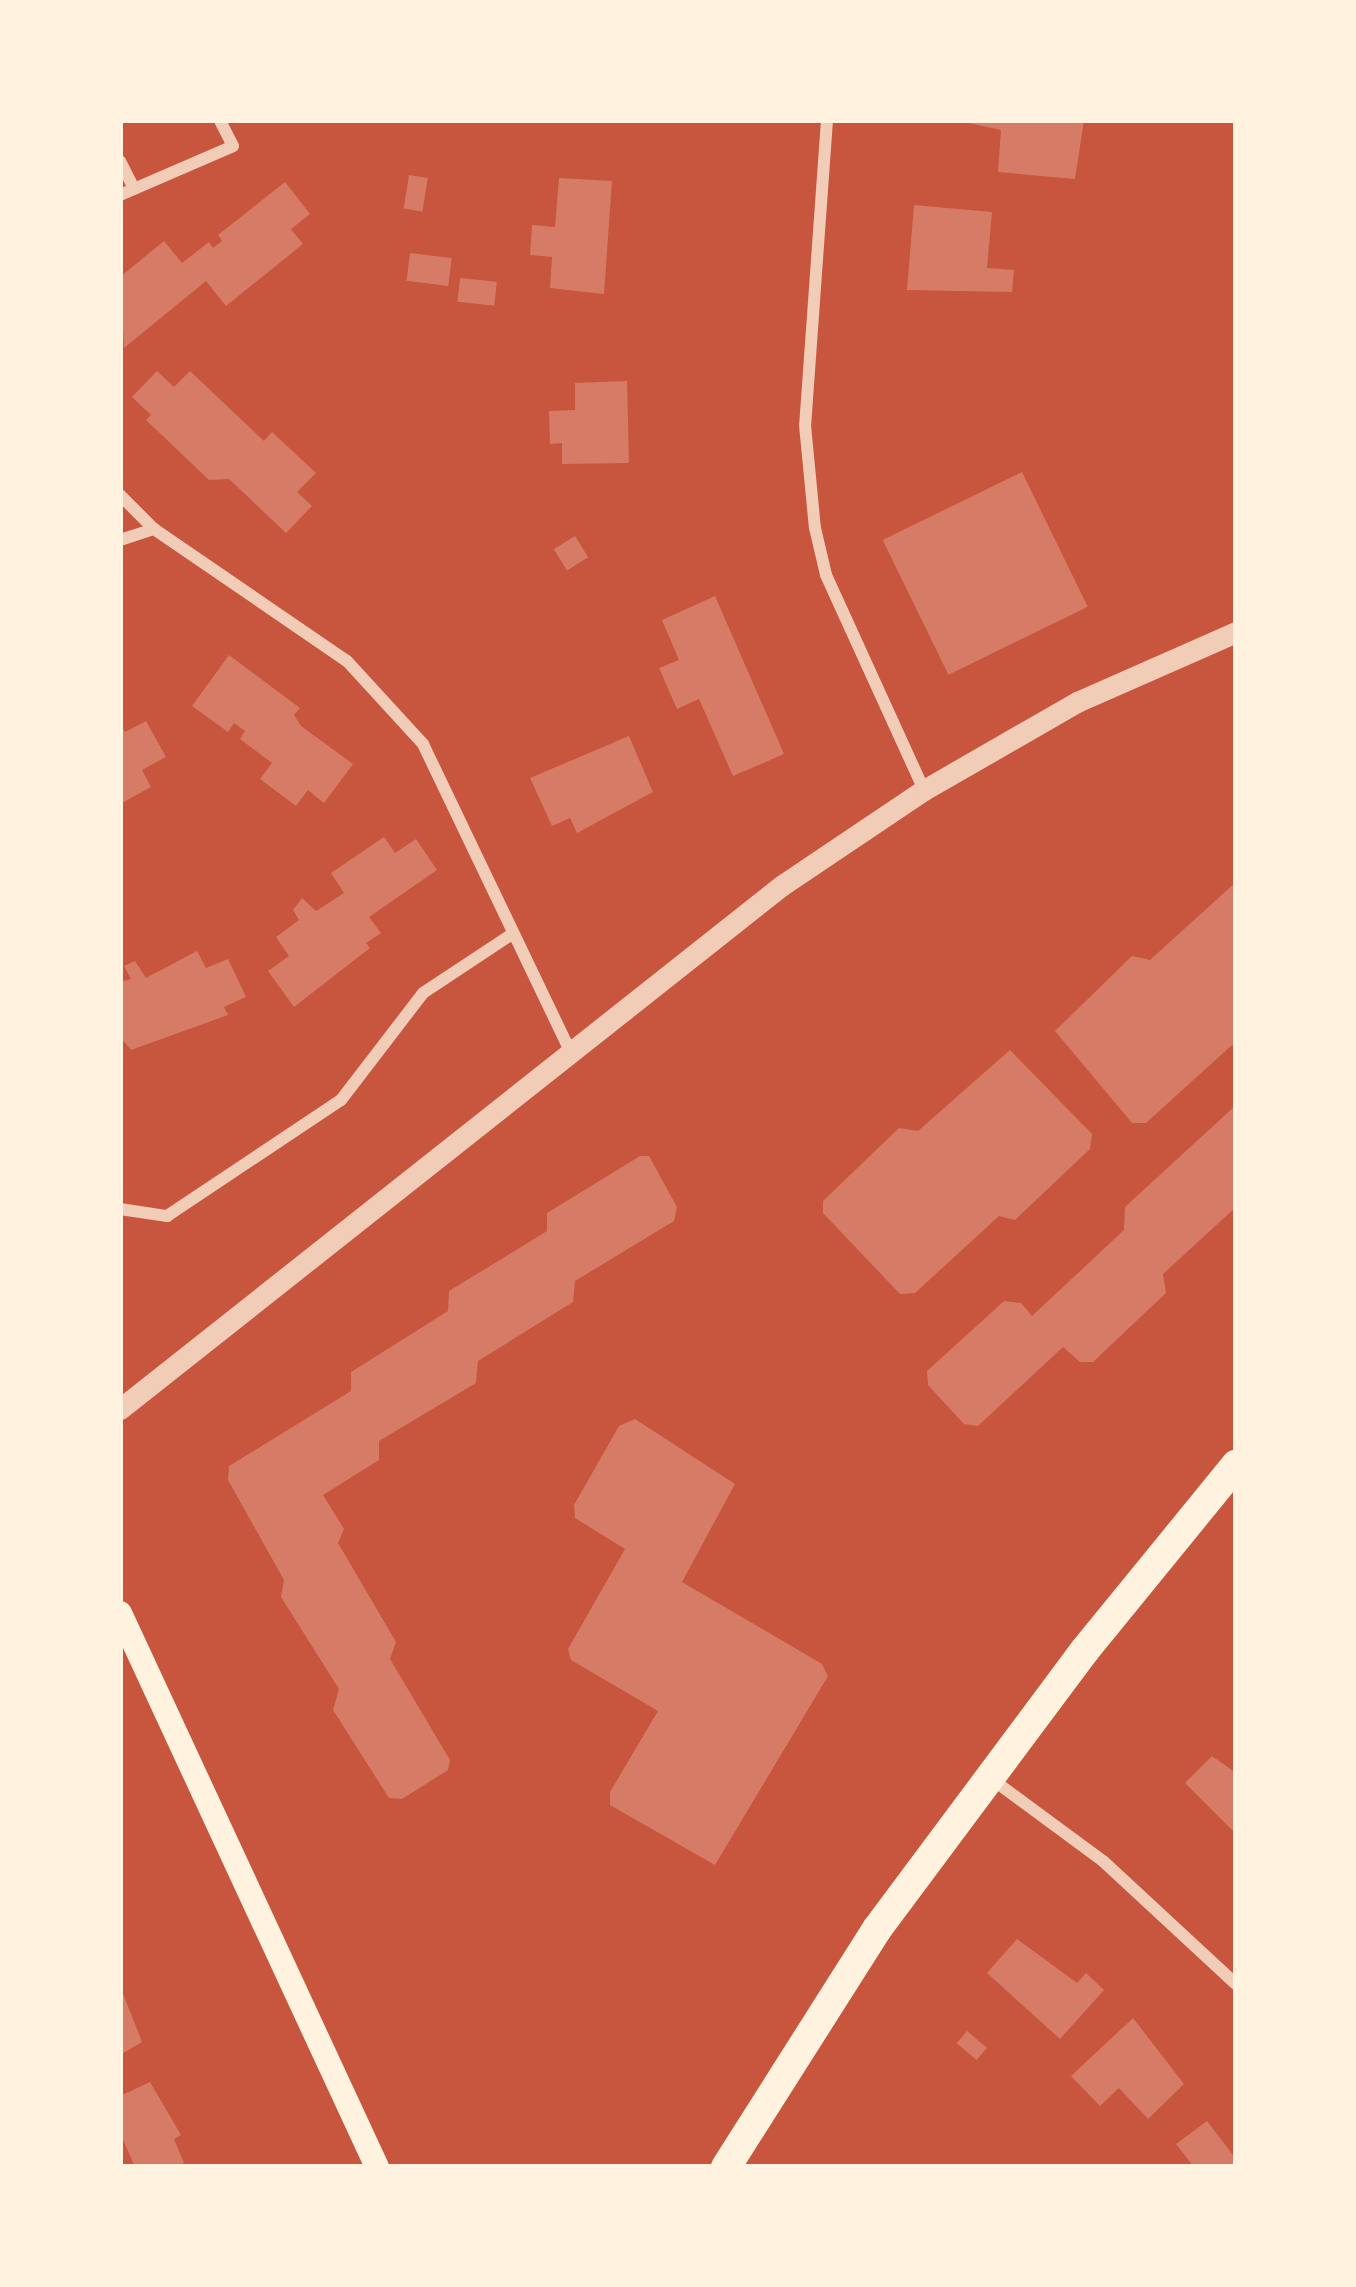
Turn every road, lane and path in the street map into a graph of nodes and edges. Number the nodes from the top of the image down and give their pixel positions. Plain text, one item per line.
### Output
1 (220, 120) edge
2 (827, 120) edge
3 (120, 161) edge
4 (127, 192) edge
5 (120, 495) edge
6 (154, 529) junction
7 (120, 540) edge
8 (1236, 632) edge
9 (924, 790) junction
10 (509, 936) junction
11 (570, 1051) junction
12 (120, 1209) edge
13 (120, 1408) edge
14 (1236, 1465) edge
15 (120, 1613) edge
16 (988, 1776) junction
17 (1235, 1980) edge
18 (377, 2167) edge
19 (726, 2167) edge

1 - 4 street
2 - 9 street
3 - 4 street
5 - 6 street
6 - 7 street
6 - 10 street
8 - 9 street
9 - 11 street
10 - 11 street
10 - 12 street
11 - 13 street
14 - 16 main road
15 - 18 main road
16 - 17 street
16 - 19 main road

